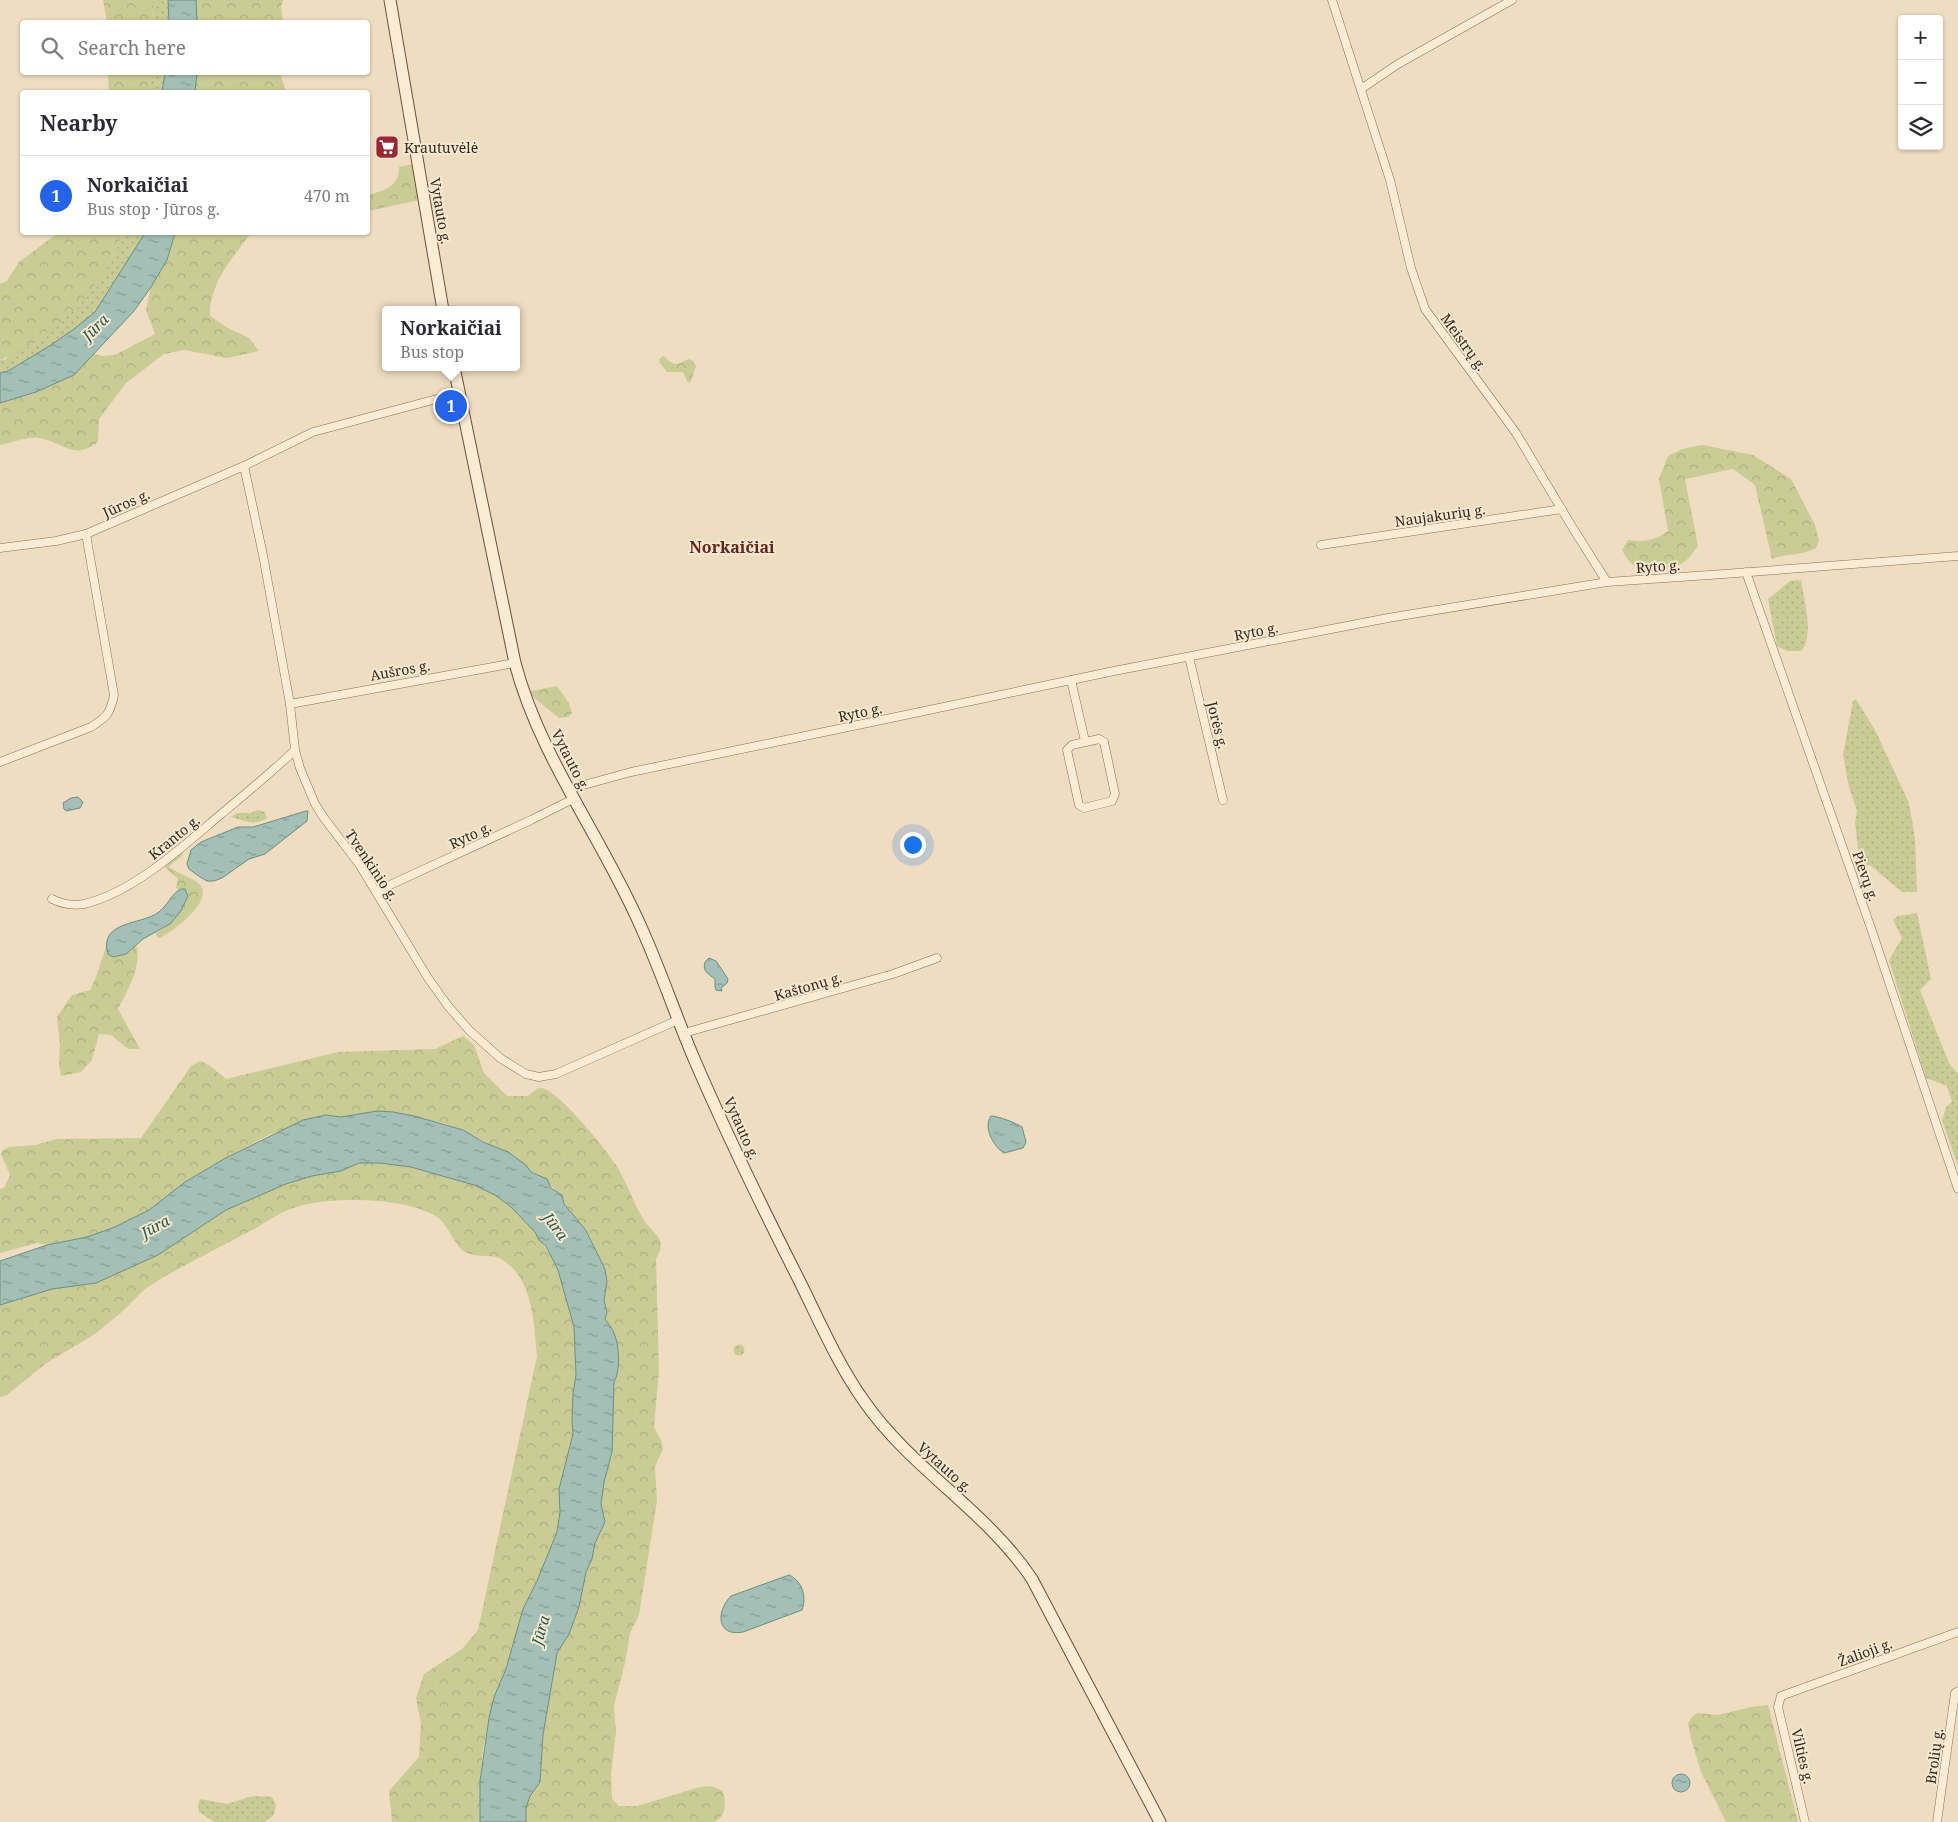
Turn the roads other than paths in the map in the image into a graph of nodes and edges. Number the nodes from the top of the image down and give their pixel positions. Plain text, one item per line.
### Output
1 (390, 0) edge
2 (1332, 0) edge
3 (1512, 0) edge
4 (1361, 89) junction
5 (442, 306) edge
6 (455, 371) edge
7 (459, 393) junction
8 (244, 466) junction
9 (1562, 509) junction
10 (86, 534) junction
11 (1321, 545) dead end
12 (0, 548) edge
13 (1958, 556) edge
14 (1746, 572) junction
15 (1607, 582) junction
16 (1189, 657) junction
17 (514, 662) junction
18 (1072, 680) junction
19 (290, 704) junction
20 (1085, 741) junction
21 (295, 750) junction
22 (0, 762) edge
23 (571, 794) junction
24 (1223, 800) dead end
25 (377, 891) junction
26 (52, 899) dead end
27 (937, 958) dead end
28 (678, 1020) junction
29 (684, 1033) junction
30 (1958, 1189) edge
31 (1958, 1632) edge
32 (1956, 1692) edge
33 (1781, 1696) joint
34 (1160, 1822) edge
35 (1805, 1822) edge
36 (1938, 1822) edge

1 - 5 main road, Vytauto g.
2 - 4 street, Meistrų g.
3 - 4 street
4 - 9 street, Meistrų g.
6 - 7 main road, Vytauto g.
7 - 8 street, Jūros g.
7 - 17 main road, Vytauto g.
8 - 10 street, Jūros g.
8 - 19 street, Tvenkinio g.
9 - 11 street, Naujakurių g.
9 - 15 street, Meistrų g.
10 - 12 street, Jūros g.
10 - 22 street
13 - 14 street, Ryto g.
14 - 15 street, Ryto g.
14 - 30 street, Pievų g.
15 - 16 street, Ryto g.
16 - 18 street, Ryto g.
16 - 24 street, Jorės g.
17 - 19 street, Aušros g.
17 - 23 main road, Vytauto g.
18 - 20 street
18 - 23 street, Ryto g.
19 - 21 street, Tvenkinio g.
20 - 20 street
21 - 25 street, Tvenkinio g.
21 - 26 street, Kranto g.
23 - 25 street, Ryto g.
23 - 28 main road, Vytauto g.
25 - 28 street, Tvenkinio g.
27 - 29 street, Kaštonų g.
28 - 29 main road, Vytauto g.
29 - 34 main road, Vytauto g.
31 - 33 street, Žalioji g.
32 - 36 street, Brolių g.
33 - 35 street, Vilties g.

